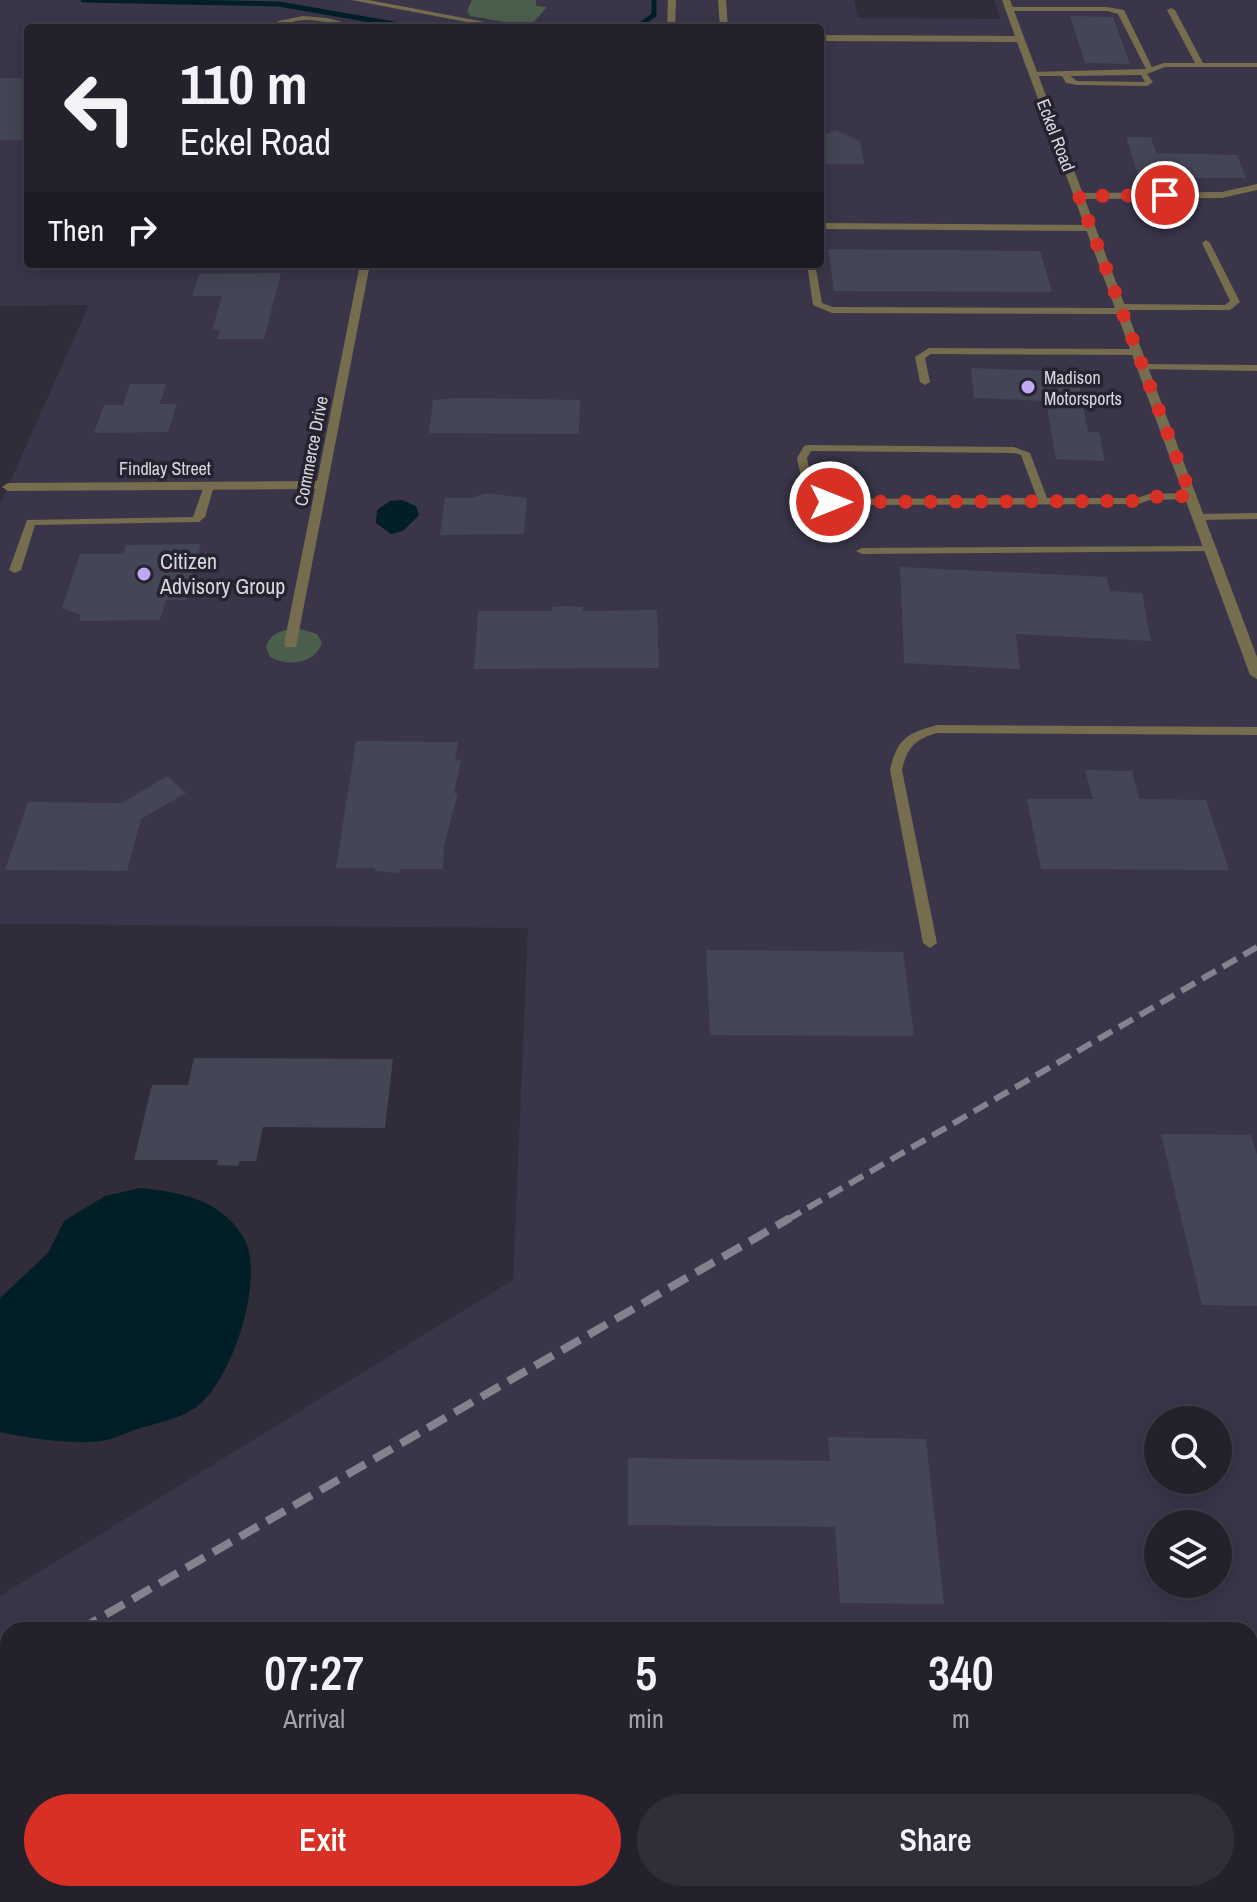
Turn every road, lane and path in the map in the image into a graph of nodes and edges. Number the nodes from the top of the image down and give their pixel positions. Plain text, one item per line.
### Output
1 (355, 0) edge
2 (672, 0) edge
3 (722, 0) edge
4 (1007, 4) edge
5 (1171, 10) dead end
6 (458, 19) junction
7 (276, 24) edge
8 (339, 24) edge
9 (452, 24) edge
10 (488, 24) edge
11 (671, 24) edge
12 (724, 24) edge
13 (824, 38) edge
14 (1020, 39) junction
15 (1200, 65) junction
16 (1257, 65) edge
17 (1147, 72) junction
18 (1034, 74) junction
19 (1257, 187) edge
20 (1079, 196) junction
21 (824, 226) edge
22 (1092, 228) junction
23 (1206, 243) dead end
24 (364, 268) edge
25 (812, 268) edge
26 (1122, 309) junction
27 (1138, 352) junction
28 (1144, 367) junction
29 (1257, 368) edge
30 (925, 382) dead end
31 (323, 485) junction
32 (209, 486) junction
33 (8, 487) dead end
34 (1191, 496) junction
35 (1043, 501) junction
36 (1257, 516) edge
37 (1199, 517) junction
38 (1211, 549) junction
39 (862, 551) dead end
40 (15, 570) dead end
41 (291, 644) dead end
42 (1257, 675) edge
43 (1257, 731) edge
44 (930, 943) dead end

1 - 6 street
2 - 11 lane
3 - 12 lane
4 - 14 street, Eckel Road
4 - 17 lane
5 - 15 lane
6 - 9 street
6 - 10 street
7 - 8 lane
13 - 14 street
14 - 18 street, Eckel Road
15 - 16 lane
15 - 17 lane
17 - 18 lane
18 - 20 street, Eckel Road
19 - 20 lane
20 - 22 street, Eckel Road
21 - 22 lane
22 - 26 street, Eckel Road
23 - 26 lane
24 - 31 street, Commerce Drive
25 - 26 lane
26 - 27 street, Eckel Road
27 - 28 street, Eckel Road
27 - 30 lane
28 - 29 lane
28 - 34 street, Eckel Road
31 - 32 street, Findlay Street
31 - 41 street, Commerce Drive
32 - 33 street, Findlay Street
32 - 40 lane
34 - 35 lane
34 - 37 street, Eckel Road
35 - 35 lane
36 - 37 lane
37 - 38 street, Eckel Road
38 - 39 lane
38 - 42 street, Eckel Road
43 - 44 lane

